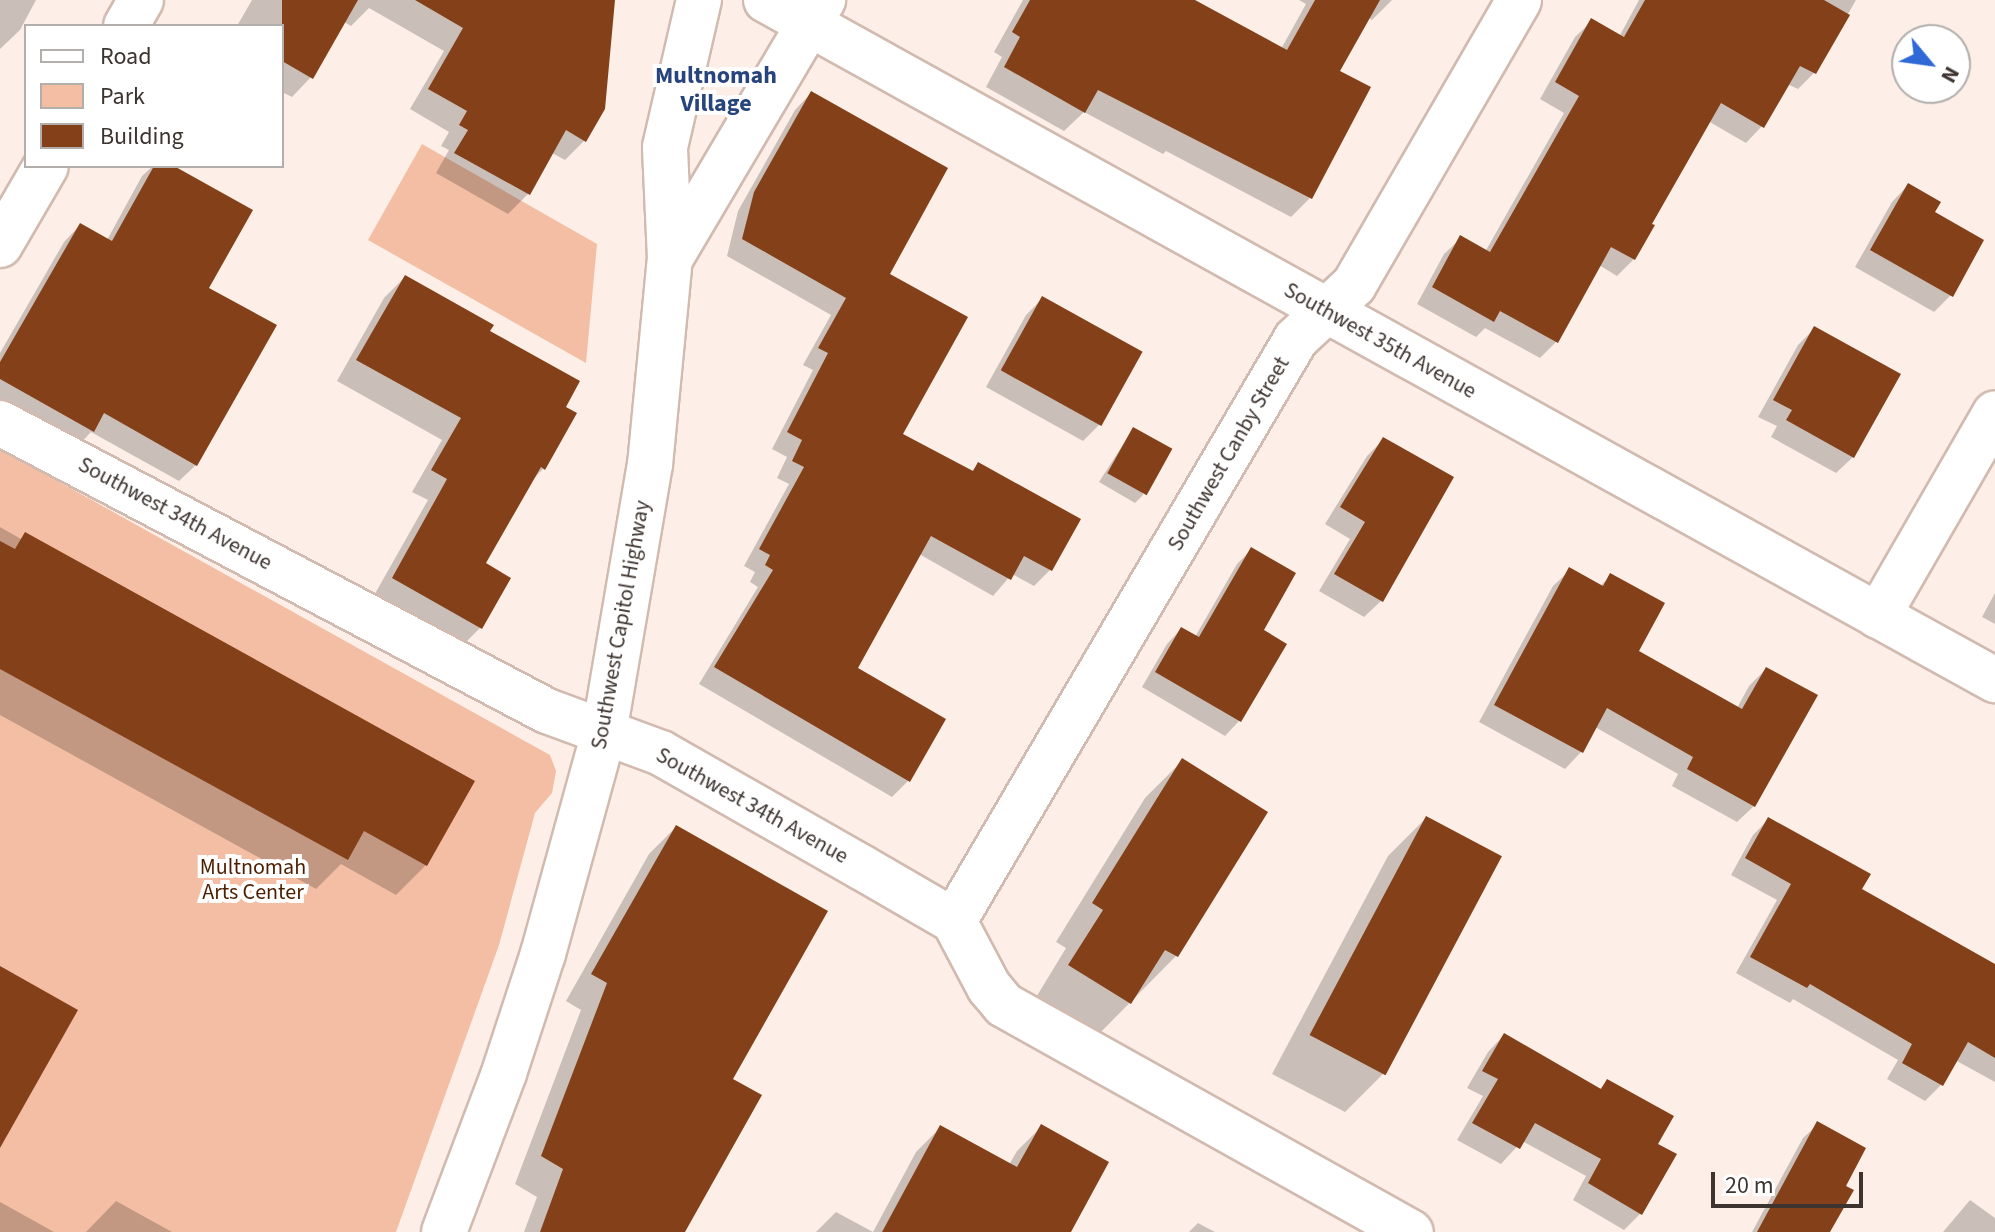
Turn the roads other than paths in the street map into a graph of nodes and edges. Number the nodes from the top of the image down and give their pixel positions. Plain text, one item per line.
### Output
1 (141, 0) edge
2 (699, 0) edge
3 (766, 0) edge
4 (1519, 0) edge
5 (815, 12) edge
6 (127, 24) edge
7 (45, 168) edge
8 (0, 245) edge
9 (670, 259) junction
10 (1328, 312) junction
11 (1995, 413) edge
12 (0, 423) edge
13 (1878, 616) junction
14 (1995, 680) edge
15 (604, 733) junction
16 (954, 921) junction
17 (444, 1232) edge
18 (1411, 1232) edge

1 - 6 street
2 - 9 street, Southwest Capitol Highway
3 - 5 street, Southwest 35th Avenue
4 - 10 street, Southwest Canby Street
5 - 9 street
5 - 10 street, Southwest 35th Avenue
7 - 8 street
9 - 15 street, Southwest Capitol Highway
10 - 13 street, Southwest 35th Avenue
10 - 16 street, Southwest Canby Street
11 - 13 street
12 - 15 street, Southwest 34th Avenue
13 - 14 street, Southwest 35th Avenue
15 - 16 street, Southwest 34th Avenue
15 - 17 street, Southwest Capitol Highway
16 - 18 street

